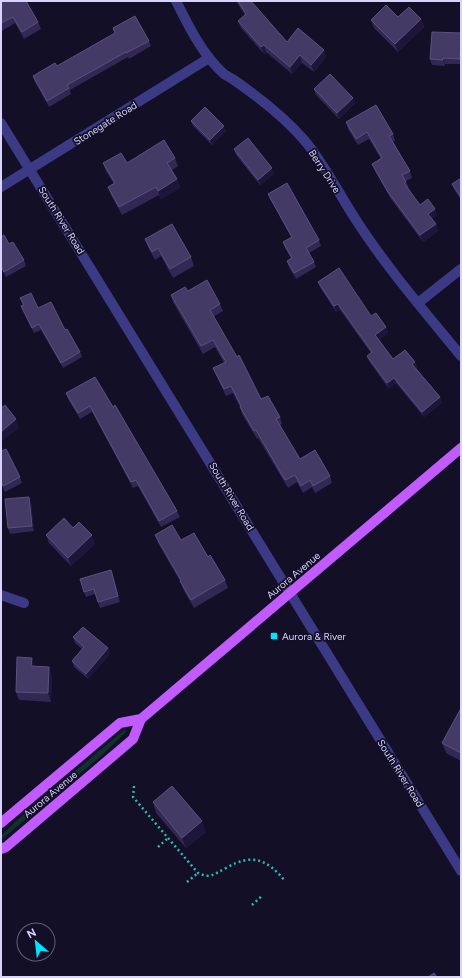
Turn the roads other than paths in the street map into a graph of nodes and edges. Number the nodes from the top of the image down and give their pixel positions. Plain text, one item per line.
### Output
1 (176, 1) edge
2 (209, 58) junction
3 (1, 123) edge
4 (30, 169) junction
5 (1, 187) edge
6 (461, 269) edge
7 (418, 303) junction
8 (461, 356) edge
9 (461, 448) edge
10 (290, 593) junction
11 (1, 595) edge
12 (24, 604) dead end
13 (141, 719) junction
14 (1, 823) edge
15 (1, 849) edge
16 (461, 871) edge

1 - 2 street, Berry Drive
2 - 4 street, Stonegate Road
2 - 7 street, Berry Drive
3 - 4 street, South River Road
4 - 5 street, Stonegate Road
4 - 10 street, South River Road
6 - 7 street
7 - 8 street, Berry Drive
9 - 10 main road, Aurora Avenue
10 - 13 main road, Aurora Avenue
10 - 16 street, South River Road
11 - 12 street
13 - 14 main road, Aurora Avenue
13 - 15 main road, Aurora Avenue

